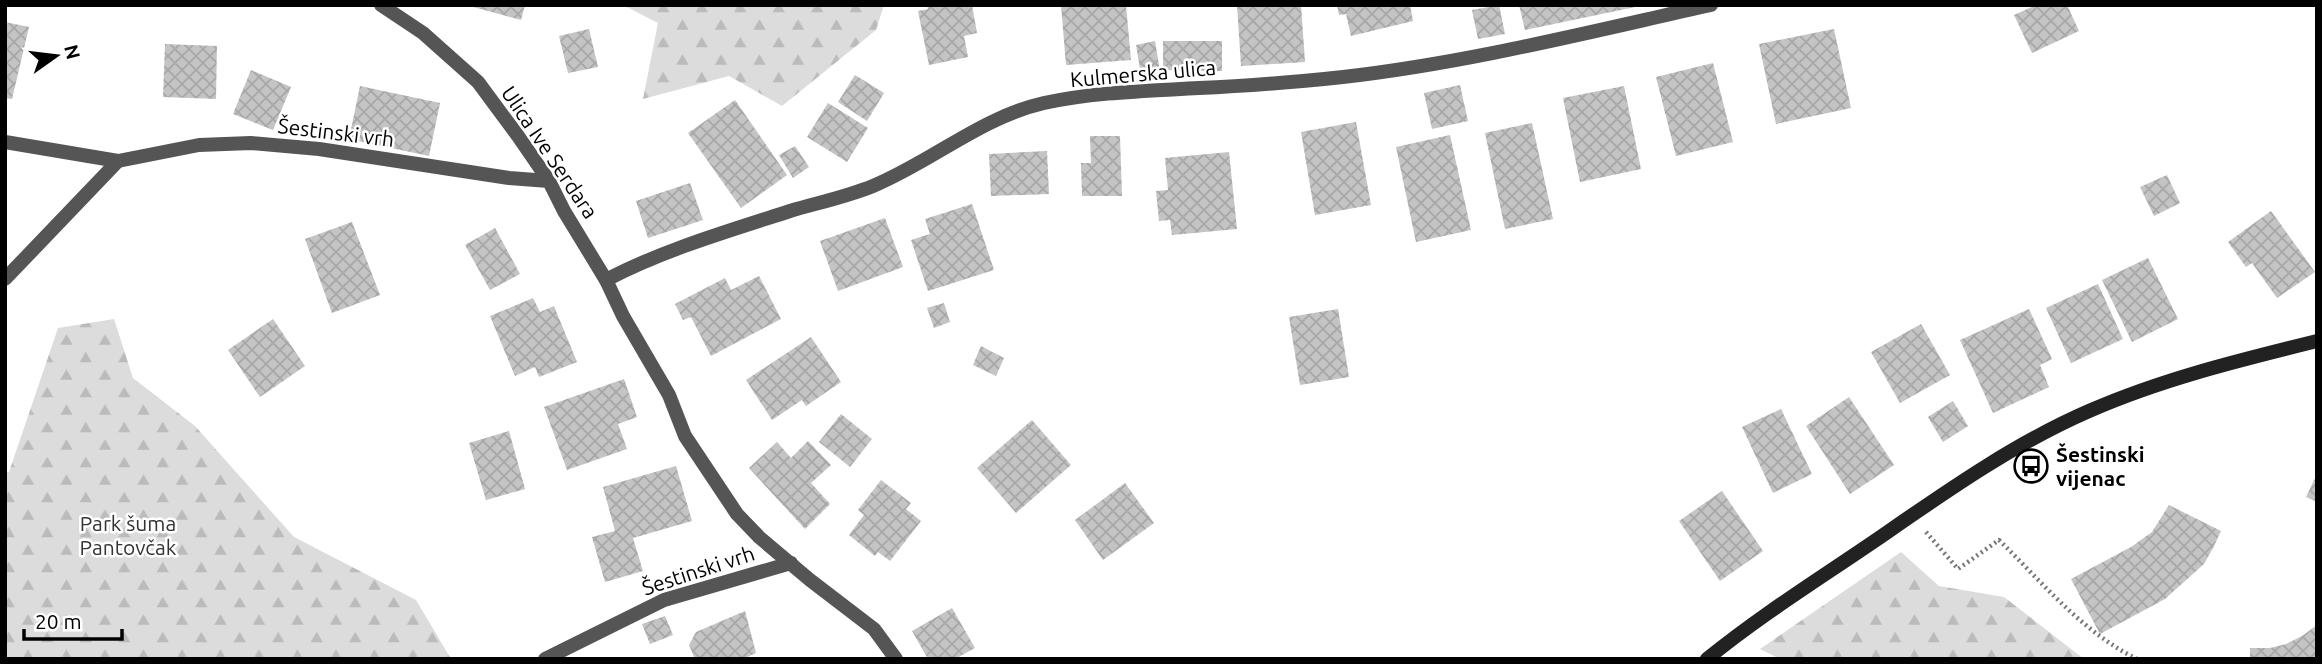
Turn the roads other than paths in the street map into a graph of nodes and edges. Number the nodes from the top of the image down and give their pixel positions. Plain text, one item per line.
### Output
1 (382, 5) edge
2 (1711, 5) edge
3 (5, 142) edge
4 (118, 161) junction
5 (549, 181) junction
6 (5, 279) edge
7 (606, 280) junction
8 (2317, 341) edge
9 (792, 563) junction
10 (545, 659) edge
11 (896, 659) edge
12 (1707, 659) edge

1 - 5 street, Ulica Ive Serdara
2 - 7 street, Kulmerska ulica
3 - 4 street, Šestinski vrh
4 - 5 street, Šestinski vrh
4 - 6 street
5 - 7 street, Ulica Ive Serdara
7 - 9 street, Šestinski vrh
8 - 12 main road
9 - 10 street, Šestinski vrh
9 - 11 street, Šestinski vrh

